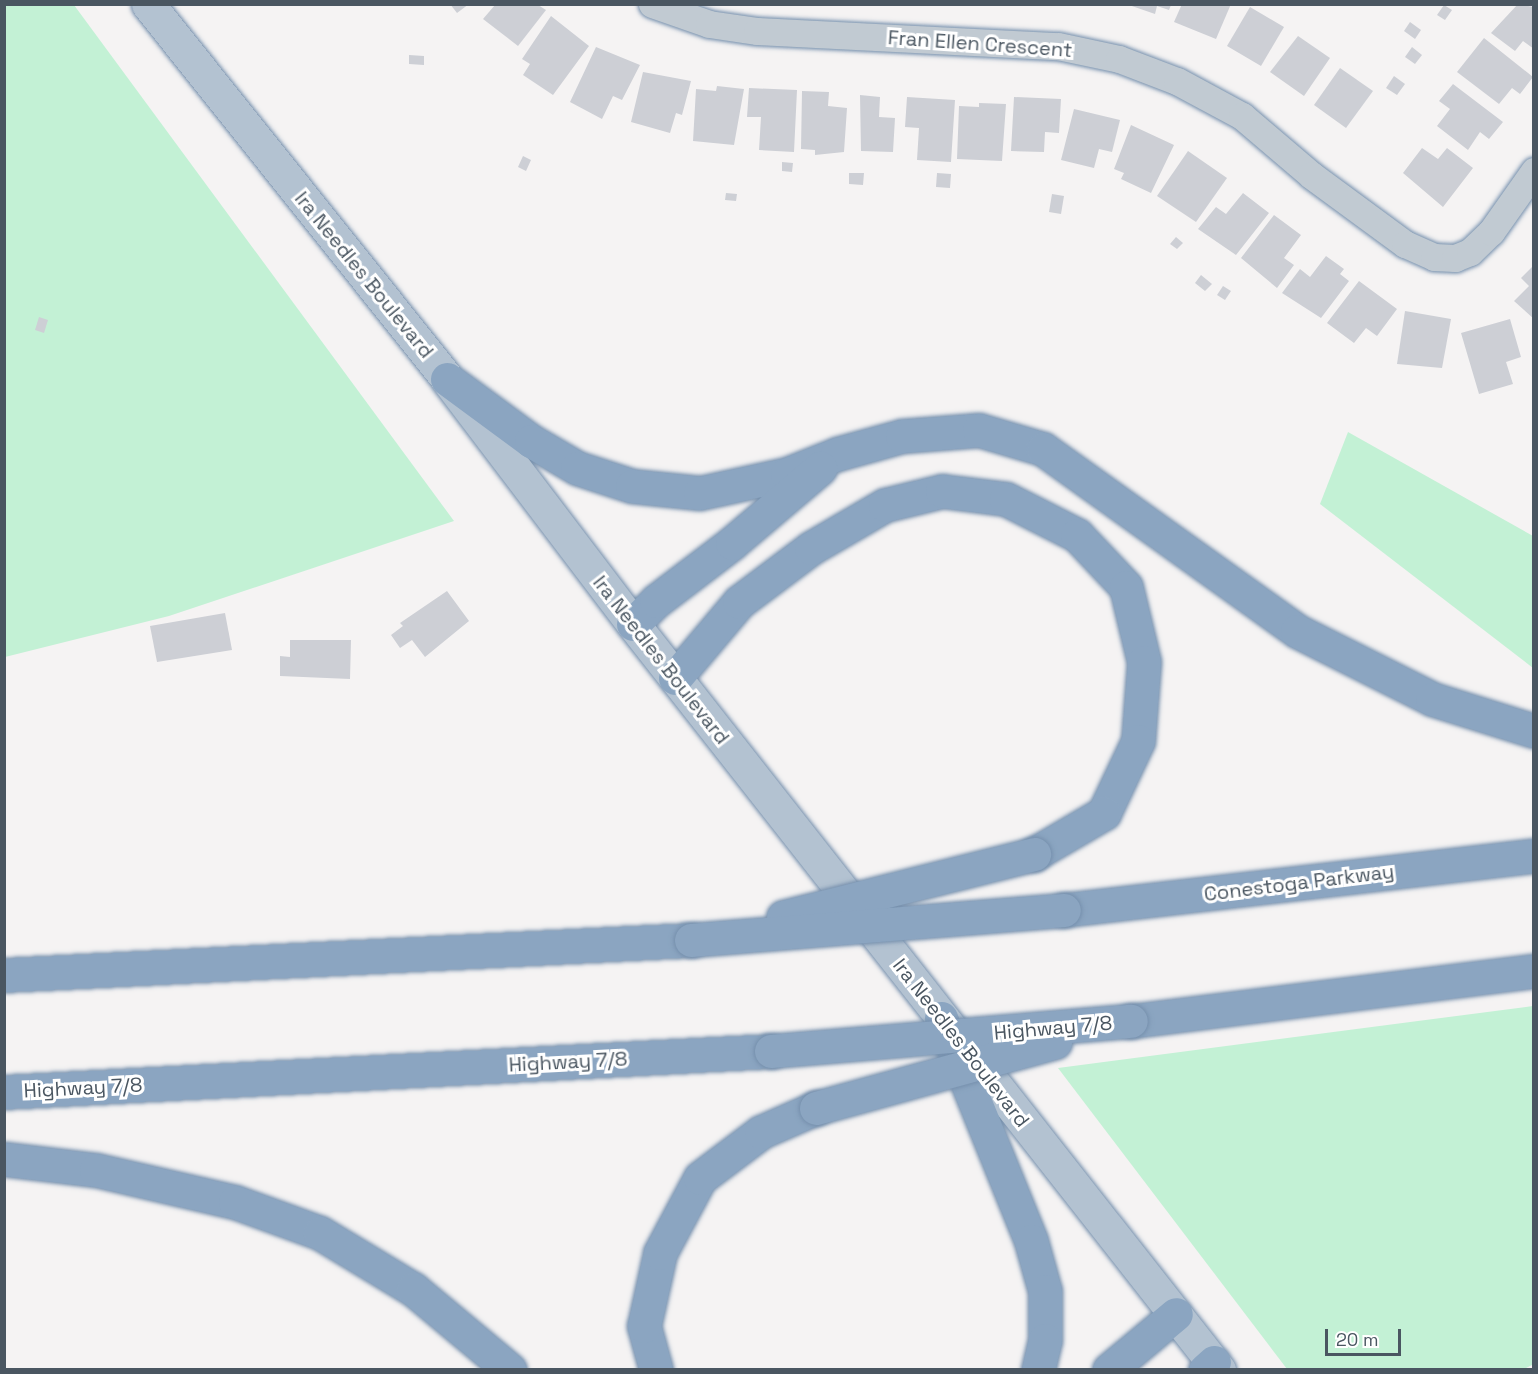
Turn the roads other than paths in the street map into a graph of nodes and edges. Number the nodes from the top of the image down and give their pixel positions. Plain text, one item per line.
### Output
1 (148, 4) edge
2 (652, 4) edge
3 (1533, 171) edge
4 (447, 379) junction
5 (837, 454) junction
6 (633, 624) junction
7 (675, 678) junction
8 (1533, 731) edge
9 (1533, 856) edge
10 (692, 940) junction
11 (1533, 971) edge
12 (4, 975) edge
13 (941, 1018) junction
14 (1131, 1021) junction
15 (4, 1092) edge
16 (4, 1160) edge
17 (1176, 1314) junction
18 (1213, 1367) edge
19 (510, 1370) edge
20 (656, 1370) edge
21 (1038, 1370) edge
22 (1108, 1370) edge

1 - 4 main road, Ira Needles Boulevard
2 - 3 street, Fran Ellen Crescent
4 - 5 highway
4 - 6 main road, Ira Needles Boulevard
5 - 6 highway
5 - 8 highway
6 - 7 main road, Ira Needles Boulevard
7 - 10 highway, bridge
7 - 13 main road, Ira Needles Boulevard
9 - 10 highway, Conestoga Parkway, bridge
10 - 12 highway
11 - 14 highway
13 - 17 main road, Ira Needles Boulevard
13 - 21 highway
14 - 15 highway, Highway 7/8, bridge
14 - 20 highway, bridge
16 - 19 highway
17 - 18 main road, Ira Needles Boulevard
17 - 22 highway

